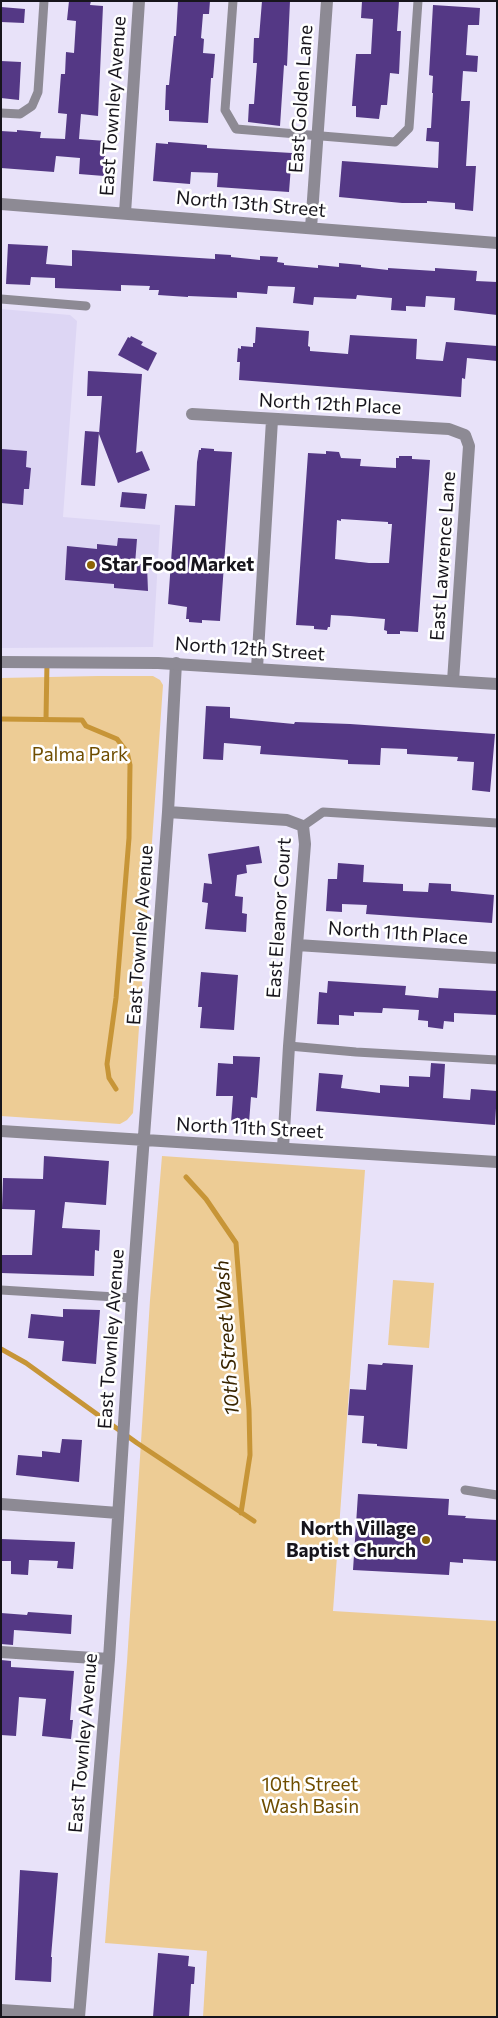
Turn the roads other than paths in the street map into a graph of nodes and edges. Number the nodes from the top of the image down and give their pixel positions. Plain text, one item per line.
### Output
1 (44, 1) edge
2 (139, 1) edge
3 (233, 1) edge
4 (327, 1) edge
5 (418, 1) edge
6 (1, 113) edge
7 (317, 136) junction
8 (1, 204) edge
9 (125, 213) junction
10 (311, 228) junction
11 (497, 242) edge
12 (1, 299) edge
13 (86, 306) dead end
14 (192, 414) dead end
15 (272, 420) junction
16 (465, 435) joint
17 (1, 662) edge
18 (176, 663) junction
19 (257, 668) junction
20 (453, 681) junction
21 (497, 684) edge
22 (168, 812) junction
23 (497, 823) edge
24 (303, 826) junction
25 (297, 945) junction
26 (497, 958) edge
27 (289, 1046) junction
28 (497, 1060) edge
29 (1, 1131) edge
30 (145, 1140) junction
31 (283, 1148) junction
32 (497, 1162) edge
33 (1, 1290) edge
34 (132, 1298) junction
35 (466, 1490) dead end
36 (497, 1495) edge
37 (1, 1504) edge
38 (118, 1513) junction
39 (1, 1652) edge
40 (109, 1659) junction
41 (1, 2010) edge
42 (79, 2016) edge

1 - 6 lane
2 - 9 street, East Townley Avenue
3 - 7 lane
4 - 7 street, East Golden Lane
5 - 7 lane
7 - 10 street, East Golden Lane
8 - 9 street, North 13th Street
9 - 10 street, North 13th Street
10 - 11 street, North 13th Street
12 - 13 lane
14 - 15 street, North 12th Place
15 - 16 street, North 12th Place
15 - 19 street
16 - 20 street, East Lawrence Lane
17 - 18 street, North 12th Street
18 - 19 street, North 12th Street
18 - 22 street, East Townley Avenue
19 - 20 street, North 12th Street
20 - 21 street, North 12th Street
22 - 24 street, East Eleanor Court
22 - 30 street, East Townley Avenue
23 - 24 lane
24 - 25 street, East Eleanor Court
25 - 26 street, North 11th Place
25 - 27 street, East Eleanor Court
27 - 28 lane
27 - 31 street, East Eleanor Court
29 - 30 street, North 11th Street
30 - 31 street, North 11th Street
30 - 34 street, East Townley Avenue
31 - 32 street, North 11th Street
33 - 34 lane
34 - 38 street, East Townley Avenue
35 - 36 lane
37 - 38 street
38 - 40 street, East Townley Avenue
39 - 40 street
40 - 42 street, East Townley Avenue
41 - 42 street

